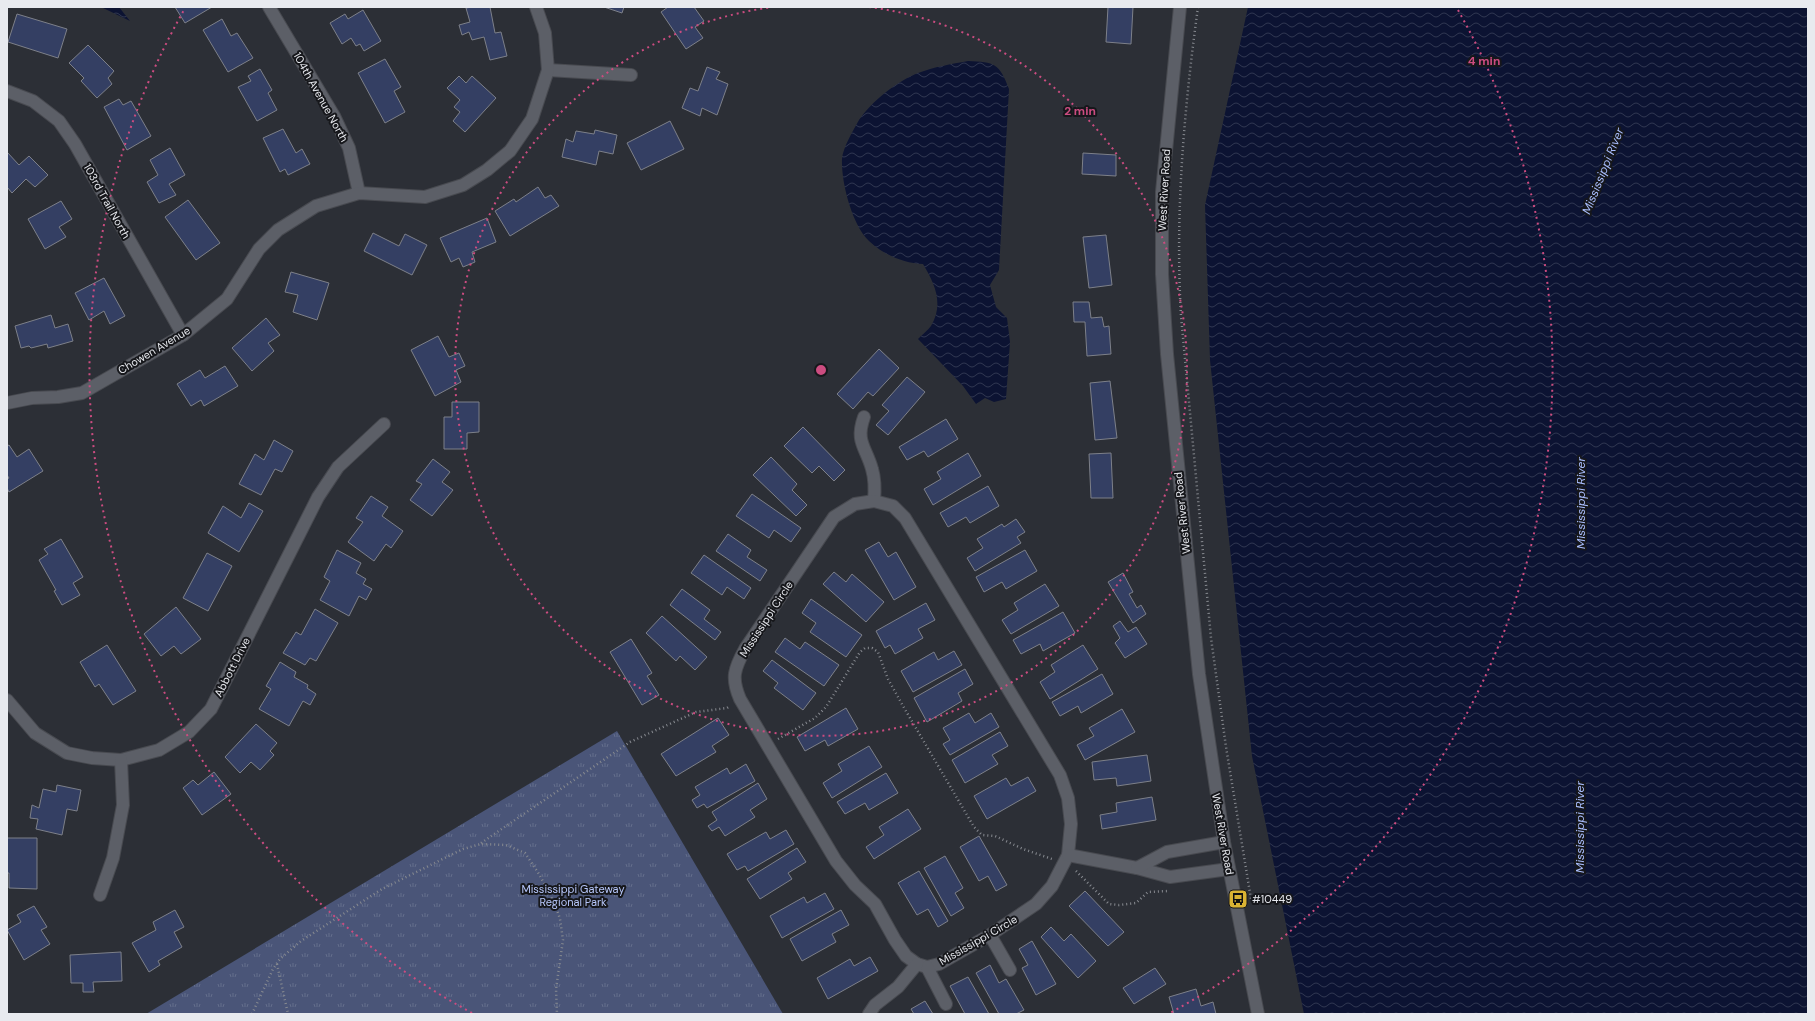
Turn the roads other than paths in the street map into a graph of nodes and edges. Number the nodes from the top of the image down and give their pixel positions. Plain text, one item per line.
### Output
1 (269, 7) edge
2 (536, 7) edge
3 (1180, 7) edge
4 (548, 70) junction
5 (631, 75) dead end
6 (7, 91) edge
7 (359, 193) junction
8 (183, 335) junction
9 (7, 403) edge
10 (864, 417) dead end
11 (384, 424) dead end
12 (874, 501) junction
13 (7, 700) edge
14 (121, 760) junction
15 (1224, 842) junction
16 (1066, 860) junction
17 (1137, 868) junction
18 (1230, 874) junction
19 (100, 895) dead end
20 (990, 935) junction
21 (922, 966) junction
22 (1010, 970) dead end
23 (946, 1004) dead end
24 (869, 1014) edge
25 (1258, 1014) edge

1 - 7 street, 104th Avenue North
2 - 4 street
3 - 15 street, West River Road
4 - 5 street
4 - 7 street, Chowen Avenue
6 - 8 street, 103rd Trail North
7 - 8 street, Chowen Avenue
8 - 9 street, Chowen Avenue
10 - 12 street
11 - 14 street, Abbott Drive
12 - 16 street, Mississippi Circle
12 - 21 street, Mississippi Circle
13 - 14 street, Abbott Drive
14 - 19 street
15 - 17 street
15 - 18 street, West River Road
16 - 17 street
16 - 20 street, Mississippi Circle
17 - 18 street
18 - 25 street, West River Road
20 - 21 street, Mississippi Circle
20 - 22 street
21 - 23 street
21 - 24 street

